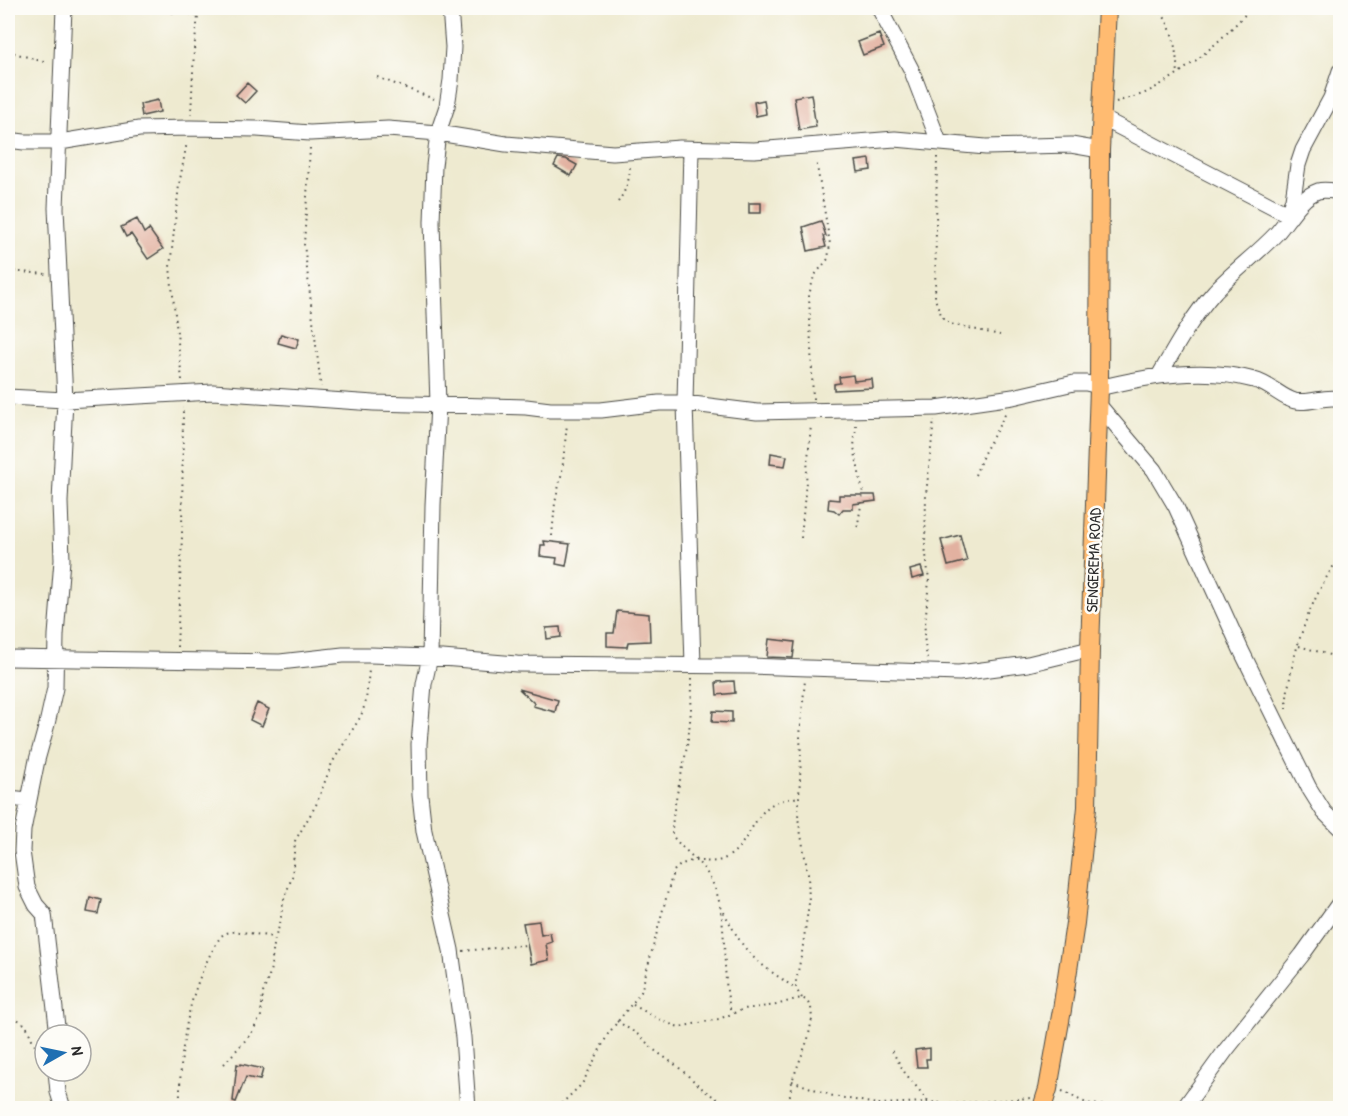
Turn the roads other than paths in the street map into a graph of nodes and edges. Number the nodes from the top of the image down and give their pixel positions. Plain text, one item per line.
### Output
1 (64, 8) edge
2 (450, 8) edge
3 (879, 8) edge
4 (1107, 8) edge
5 (1341, 71) edge
6 (1102, 112) junction
7 (438, 133) junction
8 (8, 140) edge
9 (60, 142) junction
10 (939, 142) junction
11 (691, 148) junction
12 (1100, 150) junction
13 (1341, 192) edge
14 (1290, 215) junction
15 (1159, 376) junction
16 (1099, 393) junction
17 (8, 397) edge
18 (1341, 399) edge
19 (65, 400) junction
20 (685, 403) junction
21 (438, 404) junction
22 (1090, 649) junction
23 (56, 657) junction
24 (430, 657) junction
25 (8, 658) edge
26 (693, 665) junction
27 (8, 798) edge
28 (29, 800) junction
29 (1341, 828) edge
30 (1340, 907) edge
31 (57, 1023) edge
32 (57, 1083) edge
33 (1045, 1098) edge
34 (1187, 1105) edge
35 (63, 1108) edge
36 (468, 1108) edge

1 - 9 street
2 - 7 street
3 - 10 street
4 - 6 main road, SENGEREMA ROAD
5 - 14 street
6 - 12 main road, SENGEREMA ROAD
6 - 14 street
7 - 9 street
7 - 11 street
7 - 21 street
8 - 9 street
9 - 19 street
10 - 11 street
10 - 12 street
11 - 20 street
12 - 16 main road, SENGEREMA ROAD
13 - 14 street
14 - 15 street
15 - 16 street
15 - 18 street
16 - 20 street
16 - 22 main road, SENGEREMA ROAD
16 - 29 street
17 - 19 street
19 - 21 street
19 - 23 street
20 - 21 street
20 - 26 street
21 - 24 street
22 - 26 street
22 - 33 main road, SENGEREMA ROAD
23 - 24 street
23 - 25 street
23 - 28 street
24 - 26 street
24 - 36 street
27 - 28 street
28 - 31 street
30 - 34 street
32 - 35 street

